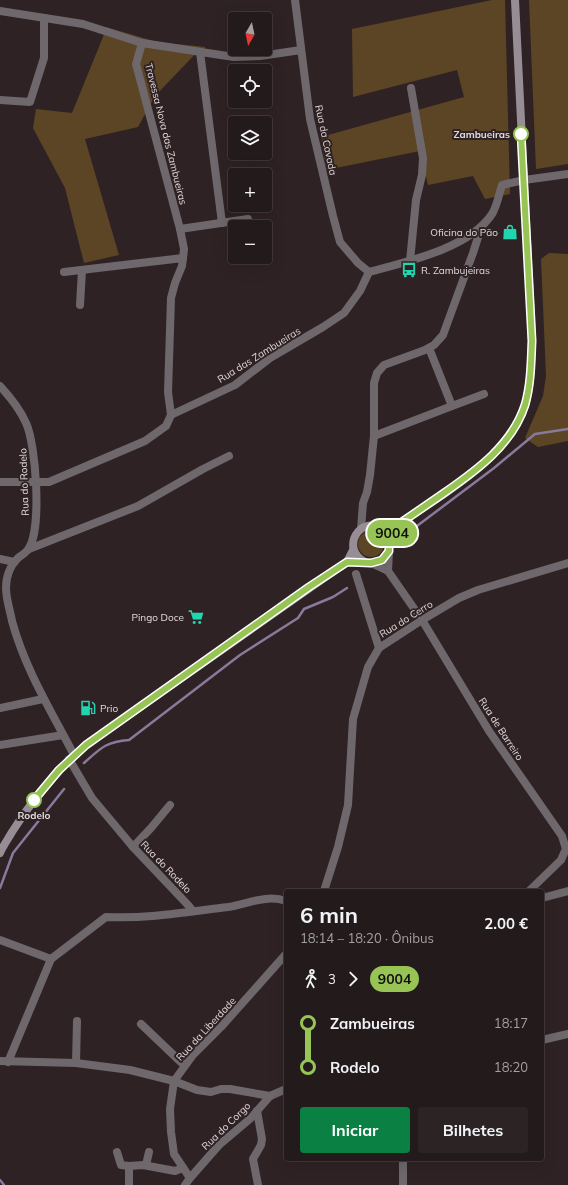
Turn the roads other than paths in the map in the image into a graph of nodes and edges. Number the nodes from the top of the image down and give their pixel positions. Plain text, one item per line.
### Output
1 (295, 0) edge
2 (515, 0) edge
3 (0, 12) edge
4 (44, 18) junction
5 (142, 43) junction
6 (301, 50) junction
7 (200, 52) junction
8 (411, 88) dead end
9 (0, 100) edge
10 (568, 174) edge
11 (524, 180) junction
12 (248, 219) dead end
13 (222, 223) junction
14 (481, 228) junction
15 (180, 229) junction
16 (183, 258) junction
17 (410, 261) junction
18 (82, 270) junction
19 (64, 272) dead end
20 (369, 272) junction
21 (80, 305) dead end
22 (430, 348) junction
23 (0, 386) edge
24 (484, 394) dead end
25 (452, 406) junction
26 (171, 415) junction
27 (374, 436) junction
28 (229, 456) dead end
29 (0, 482) edge
30 (35, 482) junction
31 (362, 513) junction
32 (372, 526) junction
33 (396, 526) junction
34 (361, 529) junction
35 (383, 530) junction
36 (389, 539) junction
37 (29, 549) junction
38 (354, 550) junction
39 (389, 551) junction
40 (0, 559) edge
41 (14, 562) junction
42 (347, 562) junction
43 (368, 562) junction
44 (568, 563) edge
45 (388, 571) junction
46 (356, 574) dead end
47 (422, 620) junction
48 (379, 648) junction
49 (43, 699) junction
50 (0, 708) edge
51 (63, 735) junction
52 (0, 745) edge
53 (72, 757) junction
54 (170, 805) dead end
55 (133, 847) junction
56 (0, 853) edge
57 (325, 889) edge
58 (531, 889) edge
59 (568, 890) edge
60 (544, 897) edge
61 (284, 901) edge
62 (193, 911) junction
63 (0, 940) edge
64 (284, 956) edge
65 (51, 959) junction
66 (77, 1021) dead end
67 (141, 1024) dead end
68 (568, 1034) edge
69 (544, 1040) edge
70 (4, 1062) edge
71 (76, 1063) junction
72 (184, 1065) junction
73 (174, 1080) junction
74 (284, 1090) edge
75 (270, 1096) junction
76 (257, 1111) junction
77 (117, 1152) dead end
78 (149, 1152) dead end
79 (403, 1161) edge
80 (146, 1165) junction
81 (129, 1166) junction
82 (184, 1168) junction
83 (188, 1181) edge
84 (129, 1185) edge
85 (258, 1185) edge
86 (403, 1185) edge

1 - 6 street, Rua da Cavada
2 - 11 main road
3 - 4 street
4 - 5 street
4 - 9 street
5 - 7 street
5 - 15 street, Travessa Nova das Zambueiras
6 - 7 street
6 - 20 street, Rua da Cavada
7 - 13 street
8 - 17 street
10 - 11 street
11 - 14 street
11 - 33 main road
12 - 13 street
13 - 15 street
14 - 17 street
14 - 22 street
15 - 16 street, Travessa Nova das Zambueiras
16 - 18 street
16 - 26 street
17 - 20 street
18 - 19 street
18 - 21 street
20 - 26 street, Rua das Zambueiras
22 - 25 street
22 - 27 street
23 - 30 street, Rua do Rodelo
24 - 25 street
25 - 27 street
26 - 30 street, Rua das Zambueiras
27 - 31 street
28 - 37 street
29 - 30 street, Rua das Zambueiras
30 - 37 street, Rua do Rodelo
31 - 32 street
31 - 34 street
32 - 34 main road
32 - 35 main road
33 - 35 main road
33 - 36 main road
34 - 38 main road
35 - 36 main road
36 - 39 main road
37 - 41 street, Rua do Rodelo
38 - 42 main road
38 - 43 main road
39 - 43 main road
39 - 45 street
40 - 41 street
41 - 49 street, Rua do Rodelo
42 - 43 main road
42 - 53 main road
43 - 45 street
44 - 47 street, Rua do Cerro
45 - 47 street, Rua de Barreiro
46 - 48 street
47 - 48 street, Rua do Cerro
47 - 58 street, Rua de Barreiro
48 - 57 street, Rua do Cerro
49 - 50 street
49 - 51 street, Rua do Rodelo
51 - 52 street
51 - 53 street, Rua do Rodelo
53 - 55 street, Rua do Rodelo
53 - 56 main road
54 - 55 street
55 - 62 street, Rua do Rodelo
59 - 60 street
61 - 62 street
62 - 65 street
63 - 65 street
64 - 72 street, Rua da Liberdade
65 - 70 street
66 - 71 street
67 - 72 street
68 - 69 street
70 - 71 street
71 - 73 street
72 - 73 street, Rua da Liberdade
73 - 75 street
73 - 82 street, Rua da Liberdade
74 - 75 street, Rua do Corgo
75 - 76 street, Rua do Corgo
76 - 83 street, Rua do Corgo
76 - 85 street
77 - 81 street
78 - 80 street
79 - 86 street
80 - 81 street
80 - 82 street
81 - 84 street
82 - 83 street

